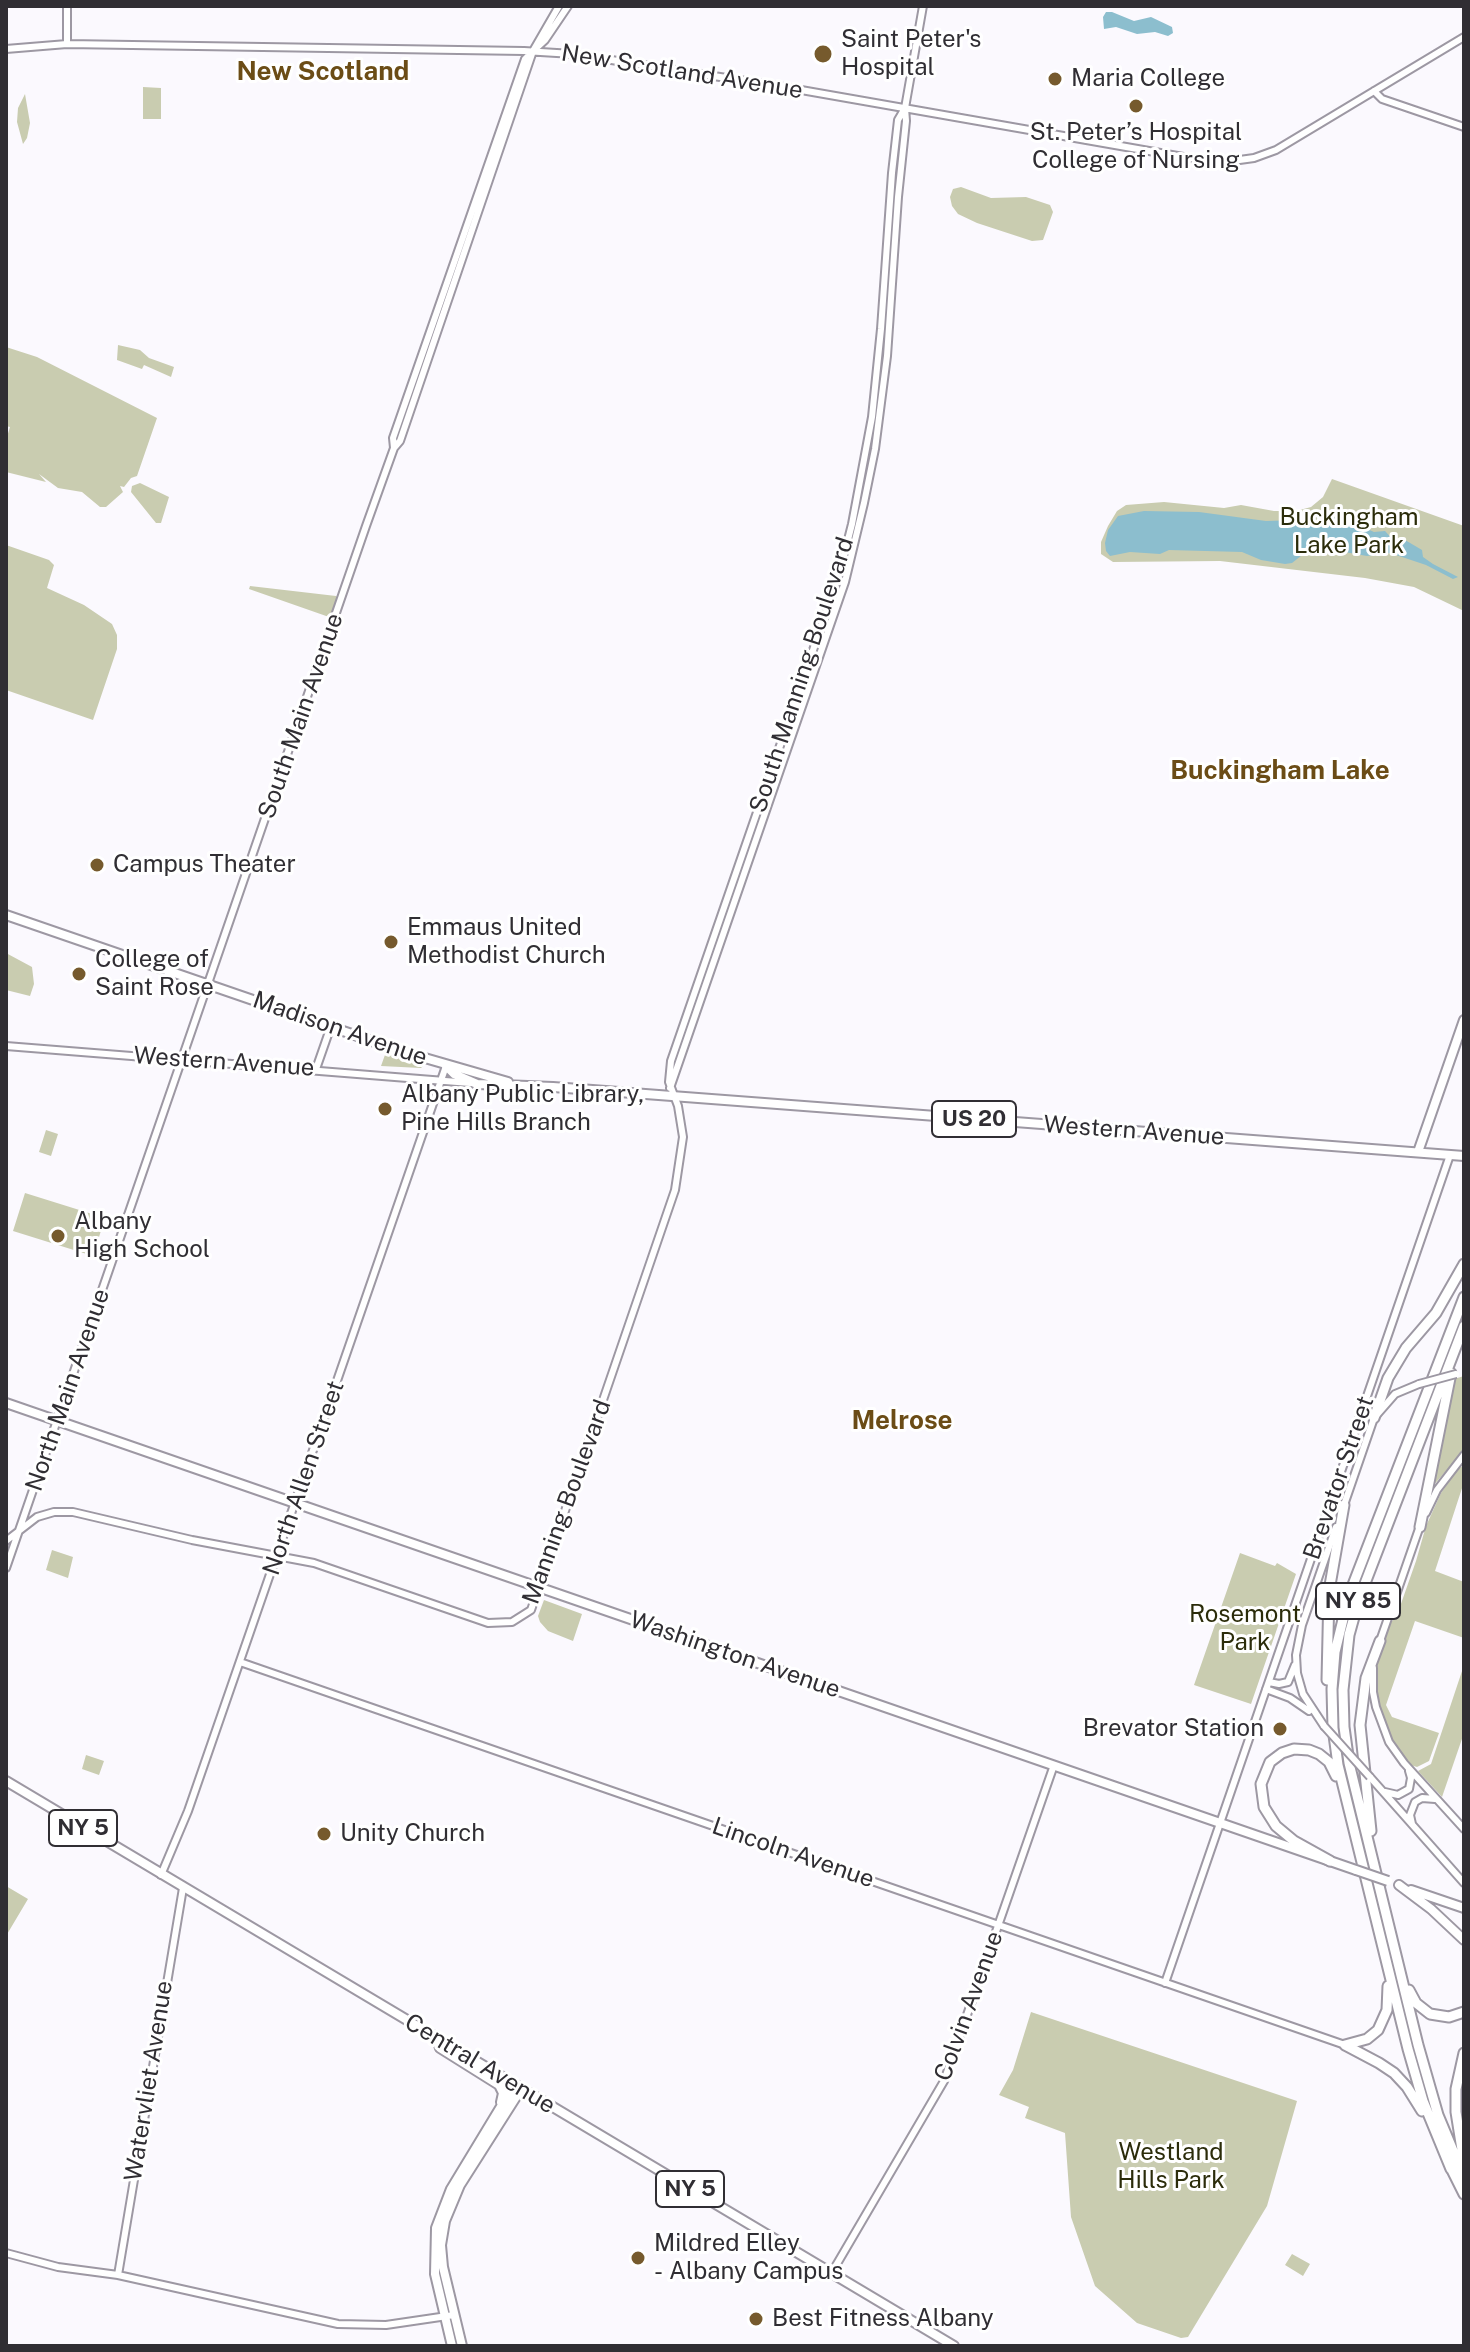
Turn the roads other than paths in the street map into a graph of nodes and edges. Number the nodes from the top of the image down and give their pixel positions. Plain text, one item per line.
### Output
1 (67, 6) edge
2 (559, 6) edge
3 (568, 6) edge
4 (923, 6) edge
5 (1464, 37) edge
6 (67, 44) junction
7 (6, 49) edge
8 (533, 51) junction
9 (1374, 91) junction
10 (905, 108) junction
11 (1464, 127) edge
12 (6, 915) edge
13 (209, 984) junction
14 (1464, 1020) edge
15 (331, 1026) junction
16 (6, 1046) edge
17 (183, 1059) junction
18 (446, 1066) junction
19 (316, 1069) junction
20 (457, 1076) junction
21 (487, 1077) junction
22 (442, 1080) junction
23 (477, 1084) junction
24 (516, 1084) junction
25 (672, 1092) junction
26 (1418, 1152) junction
27 (1450, 1155) junction
28 (1464, 1156) edge
29 (1464, 1264) edge
30 (1464, 1297) edge
31 (1464, 1326) edge
32 (1464, 1334) edge
33 (1460, 1373) edge
34 (6, 1403) edge
35 (1374, 1418) junction
36 (57, 1421) junction
37 (1464, 1455) edge
38 (295, 1503) junction
39 (1344, 1505) junction
40 (1420, 1527) junction
41 (19, 1530) junction
42 (6, 1541) edge
43 (277, 1554) junction
44 (6, 1568) edge
45 (540, 1588) junction
46 (1380, 1641) junction
47 (1296, 1658) junction
48 (240, 1662) junction
49 (1267, 1685) junction
50 (1324, 1726) junction
51 (1335, 1747) junction
52 (1404, 1763) junction
53 (1054, 1765) junction
54 (6, 1781) edge
55 (1382, 1791) junction
56 (1438, 1801) junction
57 (1350, 1814) junction
58 (1219, 1823) junction
59 (1413, 1826) junction
60 (1464, 1829) edge
61 (1288, 1842) junction
62 (1330, 1861) joint
63 (161, 1875) junction
64 (1464, 1883) edge
65 (1399, 1885) junction
66 (183, 1888) junction
67 (1380, 1890) junction
68 (1464, 1908) edge
69 (999, 1924) junction
70 (1391, 1935) junction
71 (1381, 1939) junction
72 (1464, 1940) edge
73 (1165, 1983) junction
74 (1464, 2012) edge
75 (437, 2039) junction
76 (1345, 2045) junction
77 (1464, 2053) edge
78 (517, 2087) junction
79 (553, 2107) junction
80 (498, 2110) junction
81 (479, 2153) junction
82 (1464, 2162) edge
83 (1451, 2169) junction
84 (1464, 2177) edge
85 (1464, 2194) edge
86 (6, 2253) edge
87 (831, 2274) junction
88 (118, 2275) junction
89 (450, 2316) junction
90 (452, 2346) edge
91 (462, 2346) edge
92 (954, 2346) edge

1 - 6 street
2 - 8 street, South Main Avenue
3 - 8 street, South Main Avenue
4 - 10 street, South Manning Boulevard
5 - 9 street, New Scotland Avenue
6 - 7 street, New Scotland Avenue
6 - 8 street, New Scotland Avenue
8 - 10 street, New Scotland Avenue
8 - 13 street, South Main Avenue
9 - 10 street, New Scotland Avenue
9 - 11 street
10 - 25 street, South Manning Boulevard
12 - 13 main road, Madison Avenue / US 20
13 - 15 main road, Madison Avenue / US 20
13 - 17 street, North Main Avenue
14 - 26 main road
15 - 18 main road, Madison Avenue / US 20
15 - 19 street
16 - 17 street, Western Avenue
17 - 19 street, Western Avenue
17 - 36 street, North Main Avenue
18 - 20 main road, Madison Avenue / US 20
18 - 21 main road, Madison Avenue / US 20
18 - 22 street, North Allen Street
19 - 22 street, Western Avenue
20 - 21 street, Western Avenue
20 - 22 street, Western Avenue
20 - 23 main road, Madison Avenue / US 20
21 - 24 main road, Western Avenue / US 20
22 - 23 street, Western Avenue
22 - 38 street, North Allen Street
23 - 24 main road, Western Avenue / US 20
24 - 25 main road, Western Avenue / US 20
25 - 26 main road, Western Avenue / US 20
25 - 45 street, Manning Boulevard
26 - 27 main road, Western Avenue / US 20
27 - 28 main road, Western Avenue / US 20
27 - 49 street, Brevator Street
29 - 35 highway
30 - 51 highway, NY 85
31 - 67 highway, NY 85
32 - 40 highway
33 - 35 street, bridge
34 - 36 main road, Washington Avenue
35 - 39 street
36 - 38 main road, Washington Avenue
36 - 41 street, North Main Avenue
37 - 40 street
38 - 43 street, North Allen Street
38 - 45 main road, Washington Avenue
39 - 47 street
39 - 51 highway
40 - 46 street
41 - 42 street, Manning Boulevard
41 - 43 street, Manning Boulevard
41 - 44 street, North Main Avenue
43 - 45 street, Manning Boulevard
43 - 48 street, North Allen Street
45 - 53 main road, Washington Avenue
46 - 52 street
46 - 67 highway
47 - 49 street
47 - 50 street
48 - 63 street, North Allen Street
48 - 69 street, Lincoln Avenue
49 - 50 street
49 - 58 street, Brevator Street
50 - 55 street, bridge
51 - 57 highway, NY 85
52 - 55 street
52 - 56 street
53 - 58 main road, Washington Avenue
53 - 69 street, Colvin Avenue
54 - 63 main road, Central Avenue / NY 5
55 - 59 street
56 - 59 street
56 - 60 street
57 - 61 highway
57 - 71 highway, NY 85
58 - 61 main road, Washington Avenue
58 - 73 street, Brevator Street
59 - 64 street
61 - 62 highway
62 - 65 main road, bridge
63 - 66 main road, Central Avenue / NY 5
65 - 68 main road
65 - 72 main road
66 - 75 main road, Central Avenue / NY 5
66 - 88 street, Watervliet Avenue
67 - 70 highway, NY 85
69 - 73 street, Lincoln Avenue
69 - 87 street, Colvin Avenue
70 - 74 highway
70 - 84 highway, NY 85
71 - 76 highway
71 - 83 highway, NY 85
73 - 76 street, Lincoln Avenue
75 - 78 main road, Central Avenue / NY 5
75 - 80 main road
76 - 83 highway
77 - 82 highway
78 - 79 main road, Central Avenue / NY 5
78 - 80 main road
78 - 81 main road
79 - 81 main road
79 - 87 main road, Central Avenue / NY 5
80 - 89 main road
81 - 89 main road
83 - 85 highway, NY 85
86 - 88 street
87 - 92 main road, Central Avenue / NY 5
88 - 89 street
89 - 90 main road
89 - 91 main road

